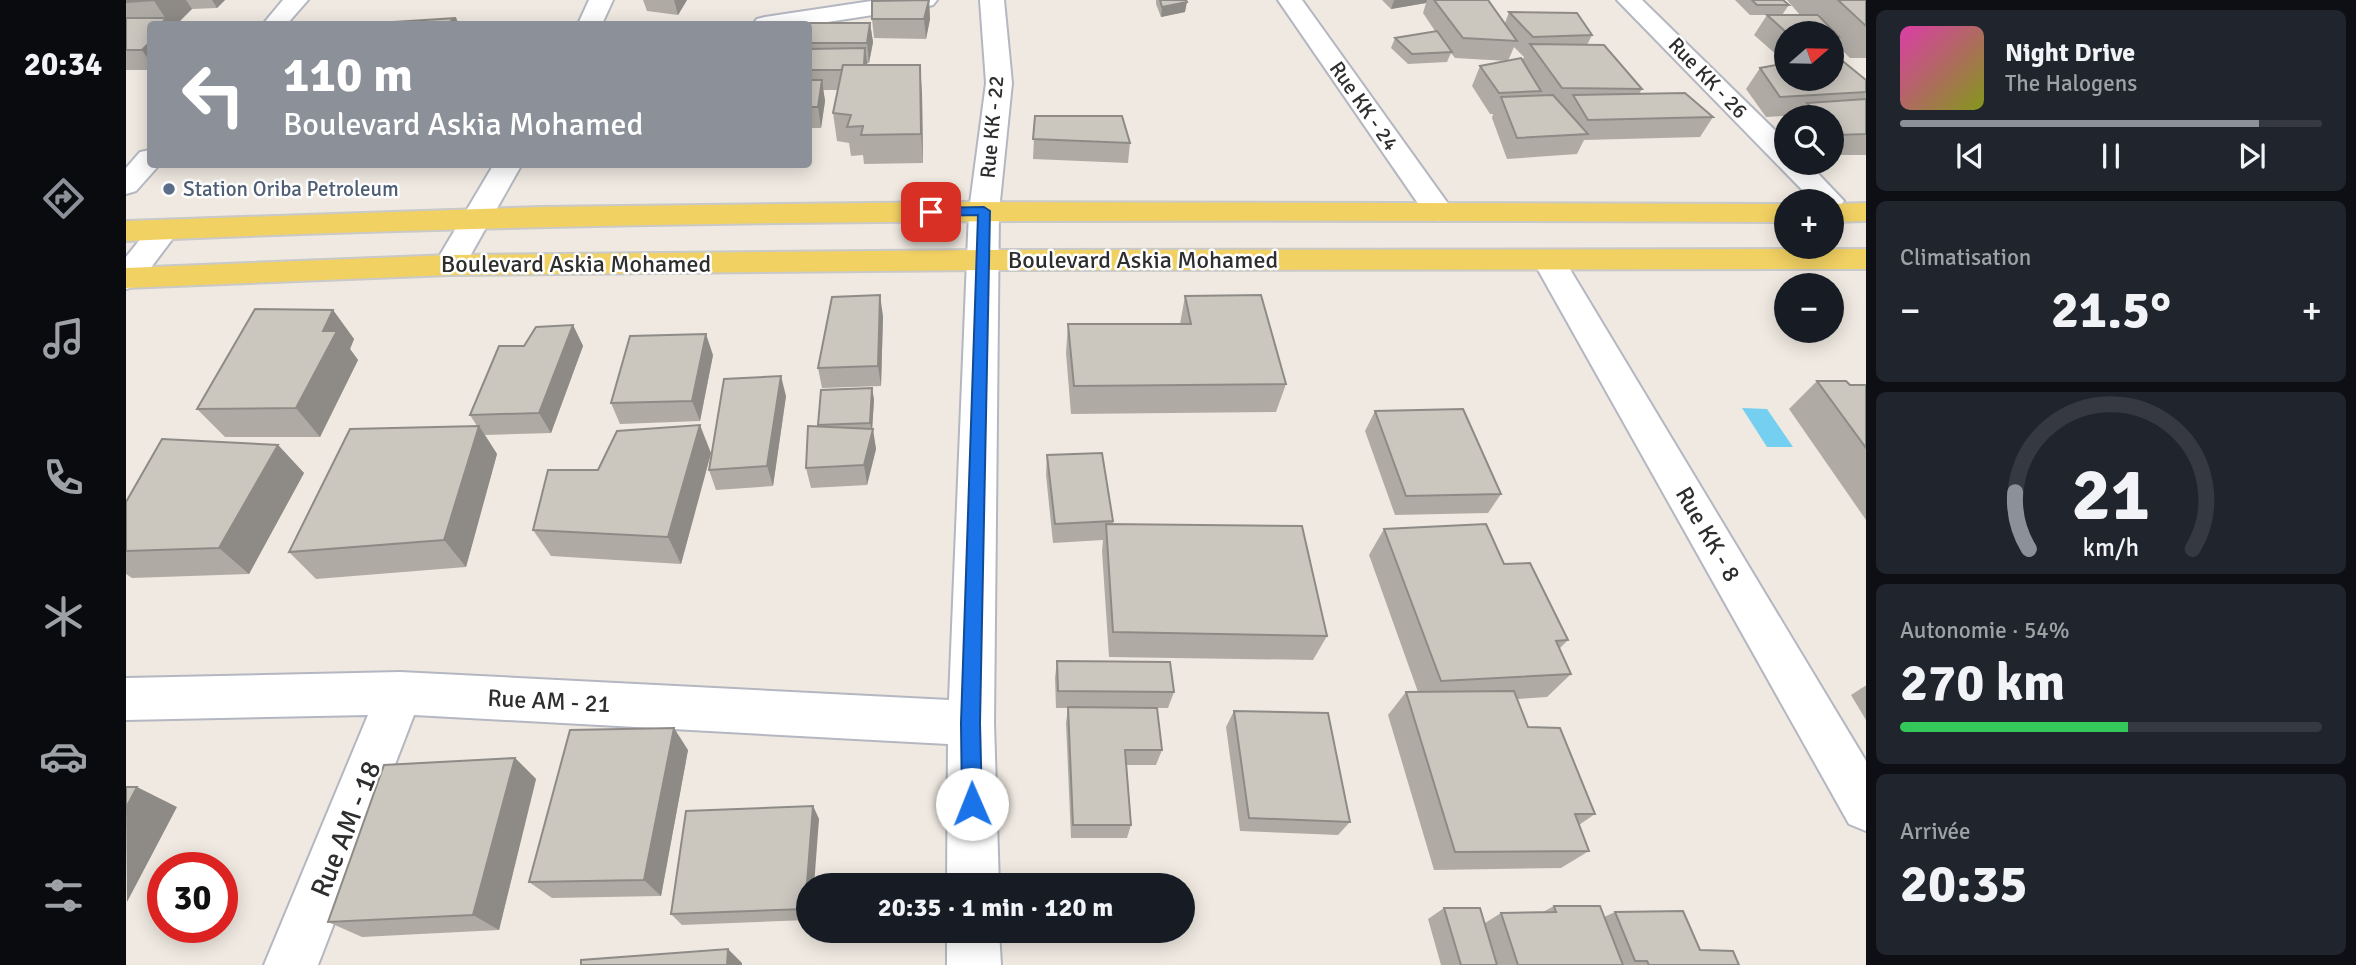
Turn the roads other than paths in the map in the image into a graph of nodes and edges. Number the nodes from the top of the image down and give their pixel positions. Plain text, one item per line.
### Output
1 (296, 0) edge
2 (601, 0) edge
3 (925, 0) edge
4 (992, 0) edge
5 (1290, 0) edge
6 (1629, 0) edge
7 (278, 21) edge
8 (591, 21) edge
9 (785, 21) edge
10 (1774, 145) edge
11 (147, 161) edge
12 (506, 168) edge
13 (1804, 175) edge
14 (126, 184) edge
15 (1819, 189) edge
16 (984, 211) junction
17 (1440, 212) junction
18 (1774, 213) edge
19 (479, 217) junction
20 (165, 229) junction
21 (126, 232) edge
22 (1866, 259) edge
23 (984, 260) junction
24 (1549, 261) junction
25 (450, 265) junction
26 (126, 278) edge
27 (401, 693) junction
28 (126, 699) edge
29 (971, 723) junction
30 (1866, 807) edge
31 (973, 873) edge
32 (974, 943) edge
33 (291, 965) edge
34 (974, 965) edge

1 - 7 street
2 - 8 street
3 - 9 street
4 - 16 street, Rue KK - 22
5 - 17 street, Rue KK - 24
6 - 10 street, Rue KK - 26
11 - 14 street
12 - 19 street
13 - 15 street
16 - 17 main road, Boulevard Askia Mohamed
16 - 19 main road, Boulevard Askia Mohamed
16 - 23 street, Rue KK - 22
17 - 18 main road, Boulevard Askia Mohamed
19 - 20 main road, Boulevard Askia Mohamed
19 - 25 street
20 - 21 main road, Boulevard Askia Mohamed
20 - 26 street
22 - 24 main road, Boulevard Askia Mohamed
23 - 24 main road, Boulevard Askia Mohamed
23 - 25 main road, Boulevard Askia Mohamed
23 - 29 street, Rue KK - 22
24 - 30 street, Rue KK - 8
25 - 26 main road, Boulevard Askia Mohamed
27 - 28 street, Rue AM - 21
27 - 29 street, Rue AM - 21
27 - 33 street, Rue AM - 18
29 - 31 street, Rue KK - 22
32 - 34 street

